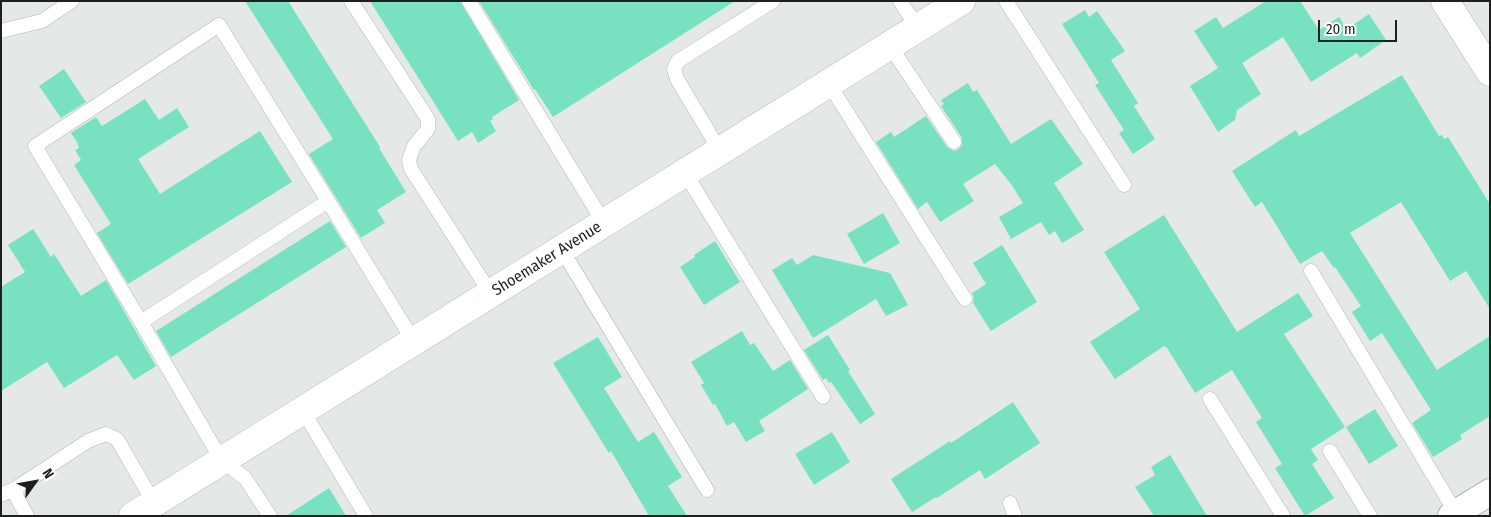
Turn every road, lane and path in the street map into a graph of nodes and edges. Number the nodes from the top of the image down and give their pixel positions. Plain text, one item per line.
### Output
1 (72, 1) edge
2 (351, 1) edge
3 (469, 1) edge
4 (773, 1) edge
5 (900, 1) edge
6 (962, 1) edge
7 (1006, 1) edge
8 (1445, 1) edge
9 (918, 28) junction
10 (1, 31) edge
11 (890, 46) junction
12 (1490, 72) edge
13 (829, 84) junction
14 (954, 142) dead end
15 (720, 151) junction
16 (685, 173) junction
17 (1124, 185) dead end
18 (328, 201) junction
19 (604, 223) junction
20 (562, 250) junction
21 (1310, 271) dead end
22 (491, 294) junction
23 (965, 299) dead end
24 (141, 322) junction
25 (414, 342) junction
26 (823, 396) dead end
27 (1210, 399) dead end
28 (303, 411) junction
29 (1330, 451) dead end
30 (222, 461) junction
31 (16, 488) junction
32 (707, 490) dead end
33 (1490, 492) edge
34 (1, 496) edge
35 (143, 509) edge
36 (1454, 514) edge
37 (27, 516) edge
38 (270, 516) edge
39 (366, 516) edge
40 (1283, 516) edge
41 (1370, 516) edge

1 - 10 lane
2 - 22 lane
3 - 19 lane
4 - 15 lane
5 - 9 lane
6 - 9 main road, Shoemaker Avenue
7 - 17 lane
8 - 12 main road
9 - 11 main road, Shoemaker Avenue
11 - 13 main road, Shoemaker Avenue
11 - 14 lane
13 - 15 main road, Shoemaker Avenue
13 - 23 lane
15 - 16 main road, Shoemaker Avenue
16 - 19 main road, Shoemaker Avenue
16 - 26 lane
18 - 24 lane
18 - 24 lane
18 - 25 lane
19 - 20 main road, Shoemaker Avenue
20 - 22 main road, Shoemaker Avenue
20 - 32 lane
21 - 36 lane
22 - 25 main road, Shoemaker Avenue
24 - 30 lane
25 - 28 main road, Shoemaker Avenue
27 - 40 lane
28 - 30 main road, Shoemaker Avenue
28 - 39 lane
29 - 41 lane
30 - 35 main road, Shoemaker Avenue
30 - 38 lane
31 - 34 lane
31 - 35 lane
31 - 37 lane
33 - 36 street

